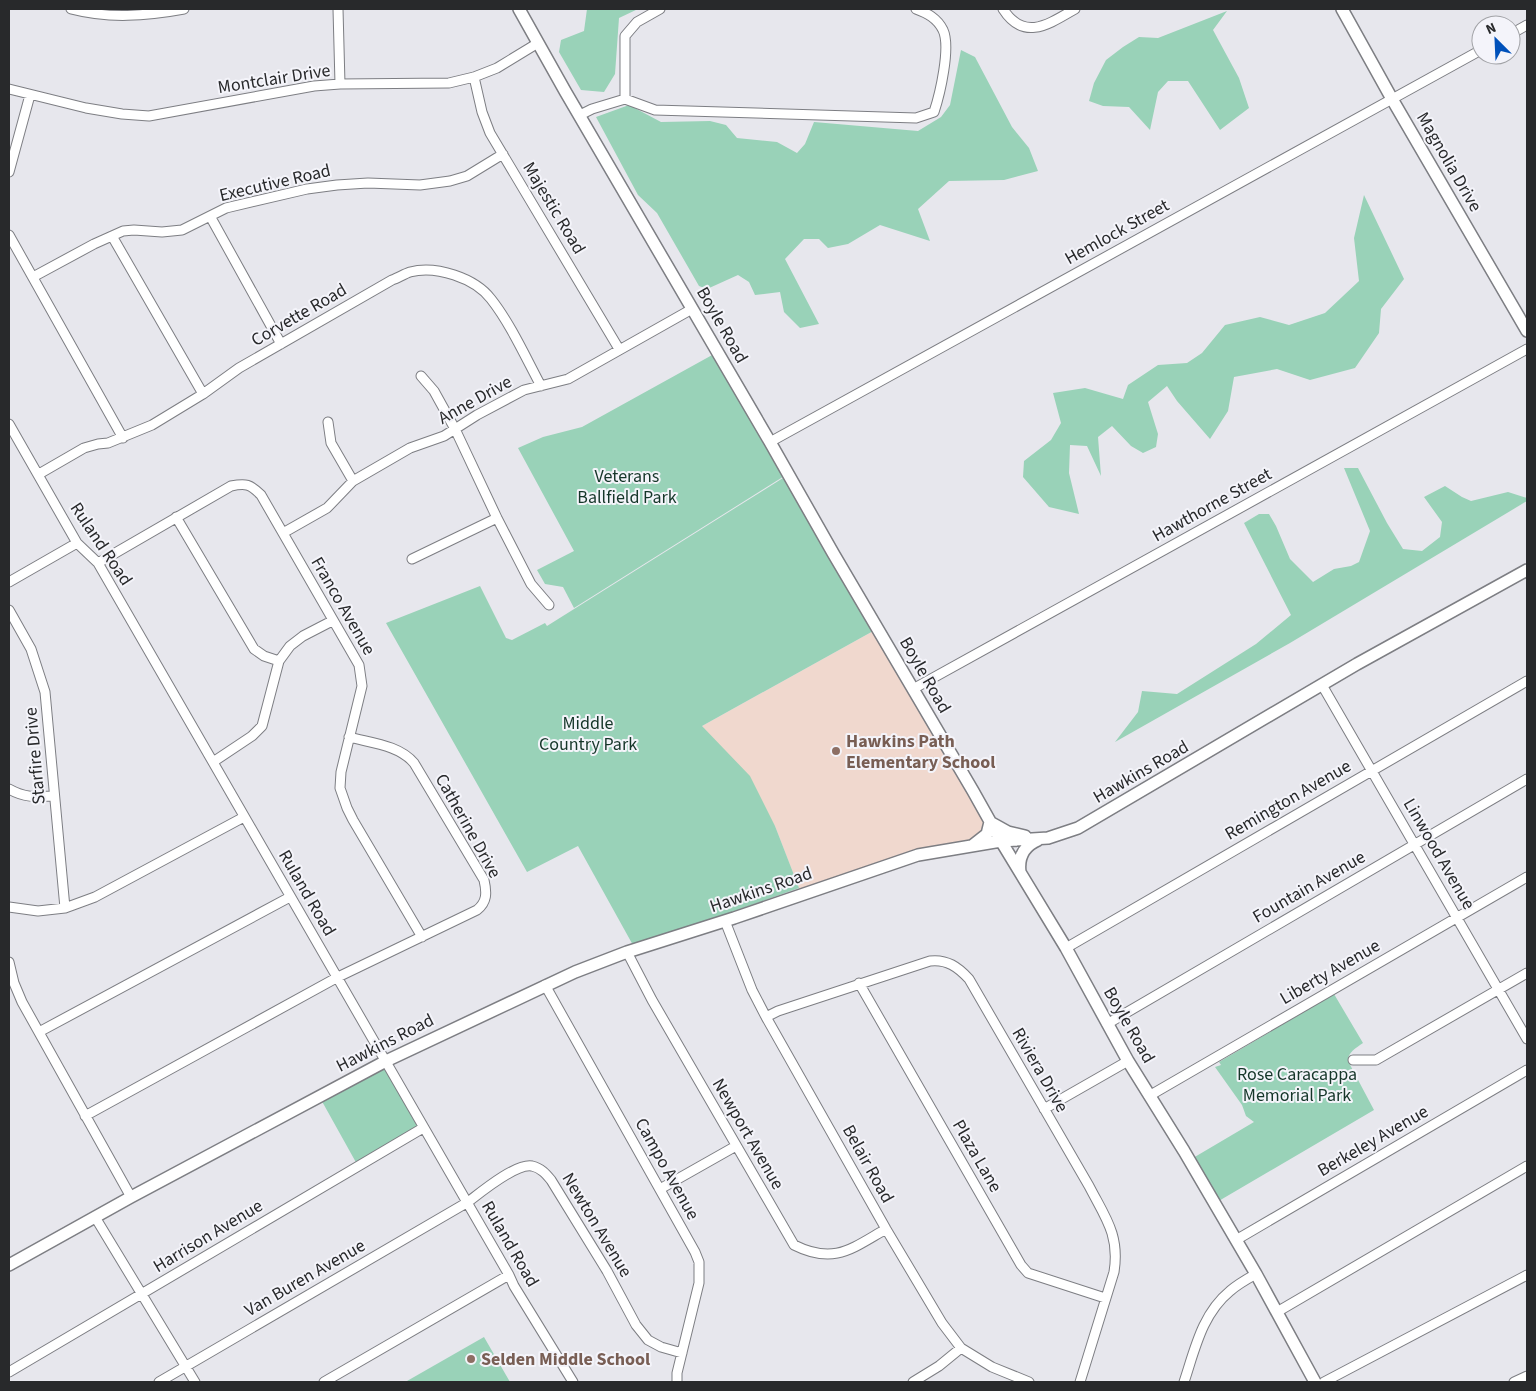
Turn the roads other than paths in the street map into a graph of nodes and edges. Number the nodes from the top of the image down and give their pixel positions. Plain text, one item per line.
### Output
1 (71, 9) edge
2 (184, 9) edge
3 (338, 9) edge
4 (519, 9) edge
5 (660, 9) edge
6 (916, 9) edge
7 (1003, 9) edge
8 (1075, 9) edge
9 (1342, 9) edge
10 (538, 43) junction
11 (1471, 56) edge
12 (474, 77) junction
13 (340, 84) junction
14 (9, 89) edge
15 (30, 95) junction
16 (625, 99) junction
17 (1392, 99) junction
18 (580, 115) junction
19 (504, 154) junction
20 (9, 172) edge
21 (210, 216) junction
22 (9, 235) edge
23 (112, 236) junction
24 (33, 277) junction
25 (692, 308) junction
26 (1527, 331) edge
27 (281, 344) junction
28 (619, 349) junction
29 (1527, 349) edge
30 (421, 376) dead end
31 (541, 386) junction
32 (203, 394) junction
33 (328, 422) dead end
34 (9, 424) edge
35 (455, 429) junction
36 (123, 438) junction
37 (770, 442) junction
38 (39, 474) junction
39 (353, 480) junction
40 (176, 517) junction
41 (497, 518) junction
42 (283, 533) junction
43 (77, 542) junction
44 (412, 559) dead end
45 (98, 563) junction
46 (1527, 570) edge
47 (9, 582) edge
48 (549, 606) dead end
49 (9, 610) edge
50 (332, 620) junction
51 (278, 661) junction
52 (1527, 681) edge
53 (1322, 685) junction
54 (912, 689) junction
55 (349, 737) junction
56 (213, 762) junction
57 (1372, 771) junction
58 (1527, 779) edge
59 (9, 789) edge
60 (54, 796) junction
61 (244, 816) junction
62 (990, 822) junction
63 (1039, 840) junction
64 (1001, 842) junction
65 (1414, 844) junction
66 (969, 847) junction
67 (1020, 872) junction
68 (1527, 877) edge
69 (290, 897) junction
70 (65, 908) junction
71 (9, 910) edge
72 (1456, 918) junction
73 (725, 921) junction
74 (422, 937) junction
75 (1066, 948) junction
76 (627, 952) junction
77 (9, 962) edge
78 (1527, 973) edge
79 (338, 977) junction
80 (859, 983) junction
81 (545, 985) junction
82 (1498, 990) junction
83 (766, 1017) junction
84 (1107, 1024) junction
85 (39, 1032) junction
86 (1527, 1039) edge
87 (1353, 1060) dead end
88 (386, 1061) junction
89 (1128, 1061) junction
90 (1527, 1070) edge
91 (1149, 1096) junction
92 (1044, 1109) junction
93 (85, 1116) junction
94 (423, 1128) junction
95 (736, 1146) junction
96 (1527, 1166) edge
97 (660, 1189) junction
98 (131, 1197) junction
99 (468, 1202) junction
100 (95, 1217) junction
101 (886, 1229) junction
102 (1236, 1240) junction
103 (9, 1265) edge
104 (1256, 1274) junction
105 (509, 1275) junction
106 (1527, 1275) edge
107 (141, 1294) junction
108 (1105, 1298) junction
109 (1277, 1312) junction
110 (961, 1348) junction
111 (682, 1352) junction
112 (186, 1367) junction
113 (9, 1372) edge
114 (1527, 1376) edge
115 (159, 1382) edge
116 (195, 1382) edge
117 (324, 1382) edge
118 (573, 1382) edge
119 (677, 1382) edge
120 (913, 1382) edge
121 (1029, 1382) edge
122 (1080, 1382) edge
123 (1184, 1382) edge
124 (1315, 1382) edge
125 (1324, 1382) edge
126 (1514, 1382) edge

1 - 2 street
3 - 13 street
4 - 10 street, Boyle Road
5 - 16 street
6 - 16 street
7 - 8 street
9 - 17 street, Magnolia Drive
10 - 12 street, Montclair Drive
10 - 18 street, Boyle Road
11 - 17 street, Hemlock Street
12 - 13 street, Montclair Drive
12 - 19 street, Majestic Road
13 - 15 street, Montclair Drive
14 - 15 street, Montclair Drive
15 - 20 street
16 - 18 street
17 - 26 street, Magnolia Drive
17 - 37 street, Hemlock Street
18 - 25 street, Boyle Road
19 - 21 street, Executive Road
19 - 28 street, Majestic Road
21 - 23 street, Executive Road
21 - 27 street
22 - 24 street
23 - 24 street, Executive Road
23 - 32 street
24 - 36 street
25 - 28 street, Anne Drive
25 - 37 street, Boyle Road
27 - 31 street, Corvette Road
27 - 32 street, Corvette Road
28 - 31 street, Anne Drive
29 - 54 street, Hawthorne Street
30 - 35 street
31 - 35 street, Anne Drive
32 - 36 street, Corvette Road
33 - 39 street
34 - 38 street, Ruland Road
35 - 39 street, Anne Drive
35 - 41 street
36 - 38 street, Corvette Road
37 - 54 street, Boyle Road
38 - 43 street, Ruland Road
39 - 42 street, Anne Drive
40 - 42 street, Franco Avenue
40 - 45 street, Franco Avenue
40 - 51 street
41 - 44 street
41 - 48 street
42 - 50 street, Franco Avenue
43 - 45 street, Ruland Road
43 - 47 street
45 - 56 street, Ruland Road
46 - 53 street, Hawkins Road
49 - 60 street, Starfire Drive
50 - 51 street
50 - 55 street, Franco Avenue
51 - 56 street
52 - 57 street, Remington Avenue
53 - 57 street, Linwood Avenue
53 - 63 street, Hawkins Road
54 - 62 street, Boyle Road
55 - 74 street, Franco Avenue
55 - 74 street, Catherine Drive
56 - 61 street, Ruland Road
57 - 65 street, Linwood Avenue
57 - 75 street, Remington Avenue
58 - 65 street, Fountain Avenue
59 - 60 street
60 - 70 street, Starfire Drive
61 - 69 street, Ruland Road
61 - 70 street
62 - 63 street
62 - 64 street, Boyle Road
62 - 66 street
63 - 64 street, Hawkins Road
63 - 67 street
64 - 66 street, Hawkins Road
64 - 67 street, Boyle Road
65 - 72 street, Linwood Avenue
65 - 84 street, Fountain Avenue
66 - 73 street, Hawkins Road
67 - 75 street, Boyle Road
68 - 72 street, Liberty Avenue
69 - 79 street, Ruland Road
69 - 85 street
70 - 71 street
72 - 82 street, Linwood Avenue
72 - 91 street, Liberty Avenue
73 - 76 street, Hawkins Road
73 - 83 street, Belair Road
74 - 79 street, Catherine Drive
75 - 84 street, Boyle Road
76 - 81 street, Hawkins Road
76 - 95 street, Newport Avenue
77 - 85 street
78 - 82 street
79 - 88 street, Ruland Road
79 - 93 street, Catherine Drive
80 - 83 street, Riviera Drive
80 - 92 street, Riviera Drive
80 - 108 street, Plaza Lane
81 - 88 street, Hawkins Road
81 - 97 street, Campo Avenue
82 - 86 street, Linwood Avenue
82 - 87 street
83 - 101 street, Belair Road
84 - 89 street, Boyle Road
85 - 93 street
88 - 94 street, Ruland Road
88 - 98 street, Hawkins Road
89 - 91 street, Boyle Road
89 - 92 street
90 - 102 street, Berkeley Avenue
91 - 102 street, Boyle Road
92 - 108 street, Riviera Drive
93 - 98 street
94 - 99 street, Ruland Road
94 - 107 street, Harrison Avenue
95 - 97 street
95 - 101 street, Newport Avenue
96 - 109 street
97 - 111 street, Campo Avenue
98 - 100 street, Hawkins Road
99 - 105 street, Ruland Road
99 - 111 street, Newton Avenue
99 - 112 street, Van Buren Avenue
100 - 103 street, Hawkins Road
100 - 107 street
101 - 110 street, Belair Road
102 - 104 street, Boyle Road
104 - 109 street, Boyle Road
104 - 123 street
105 - 117 street
105 - 118 street, Ruland Road
106 - 125 street
107 - 112 street
107 - 113 street, Harrison Avenue
108 - 122 street, Riviera Drive
109 - 124 street, Boyle Road
110 - 120 street
110 - 121 street, Belair Road
111 - 119 street, Campo Avenue
112 - 115 street, Van Buren Avenue
112 - 116 street
114 - 126 street

